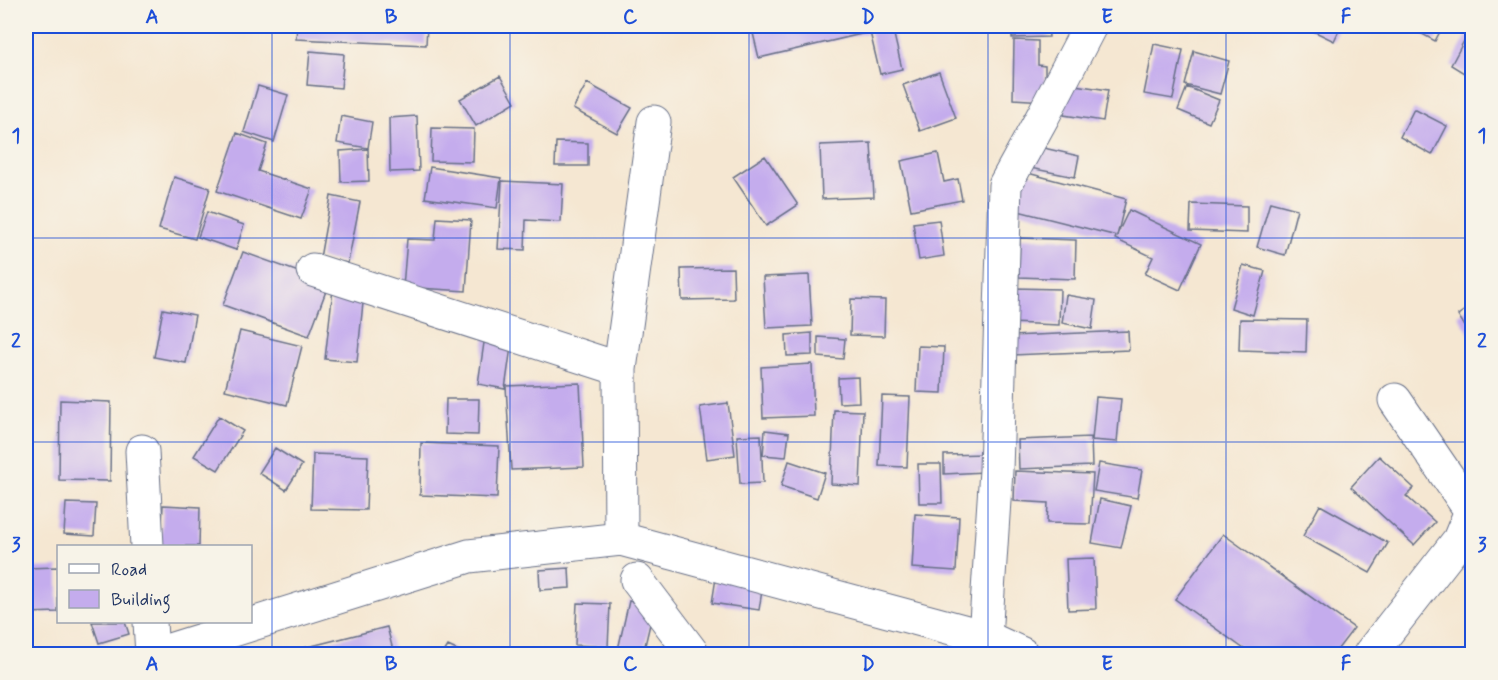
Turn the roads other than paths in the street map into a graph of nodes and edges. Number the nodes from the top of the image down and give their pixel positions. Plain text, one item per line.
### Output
1 (1090, 26) edge
2 (654, 122) dead end
3 (313, 270) dead end
4 (620, 369) junction
5 (1395, 400) dead end
6 (142, 451) dead end
7 (621, 539) junction
8 (147, 545) edge
9 (637, 580) dead end
10 (150, 623) edge
11 (985, 637) junction
12 (152, 654) edge
13 (157, 654) edge
14 (693, 654) edge
15 (1022, 654) edge
16 (1370, 654) edge

1 - 11 street
2 - 4 street
3 - 4 street
4 - 7 street
5 - 16 street
6 - 8 street
7 - 11 street
7 - 13 street
9 - 14 street
10 - 12 street
11 - 15 street

